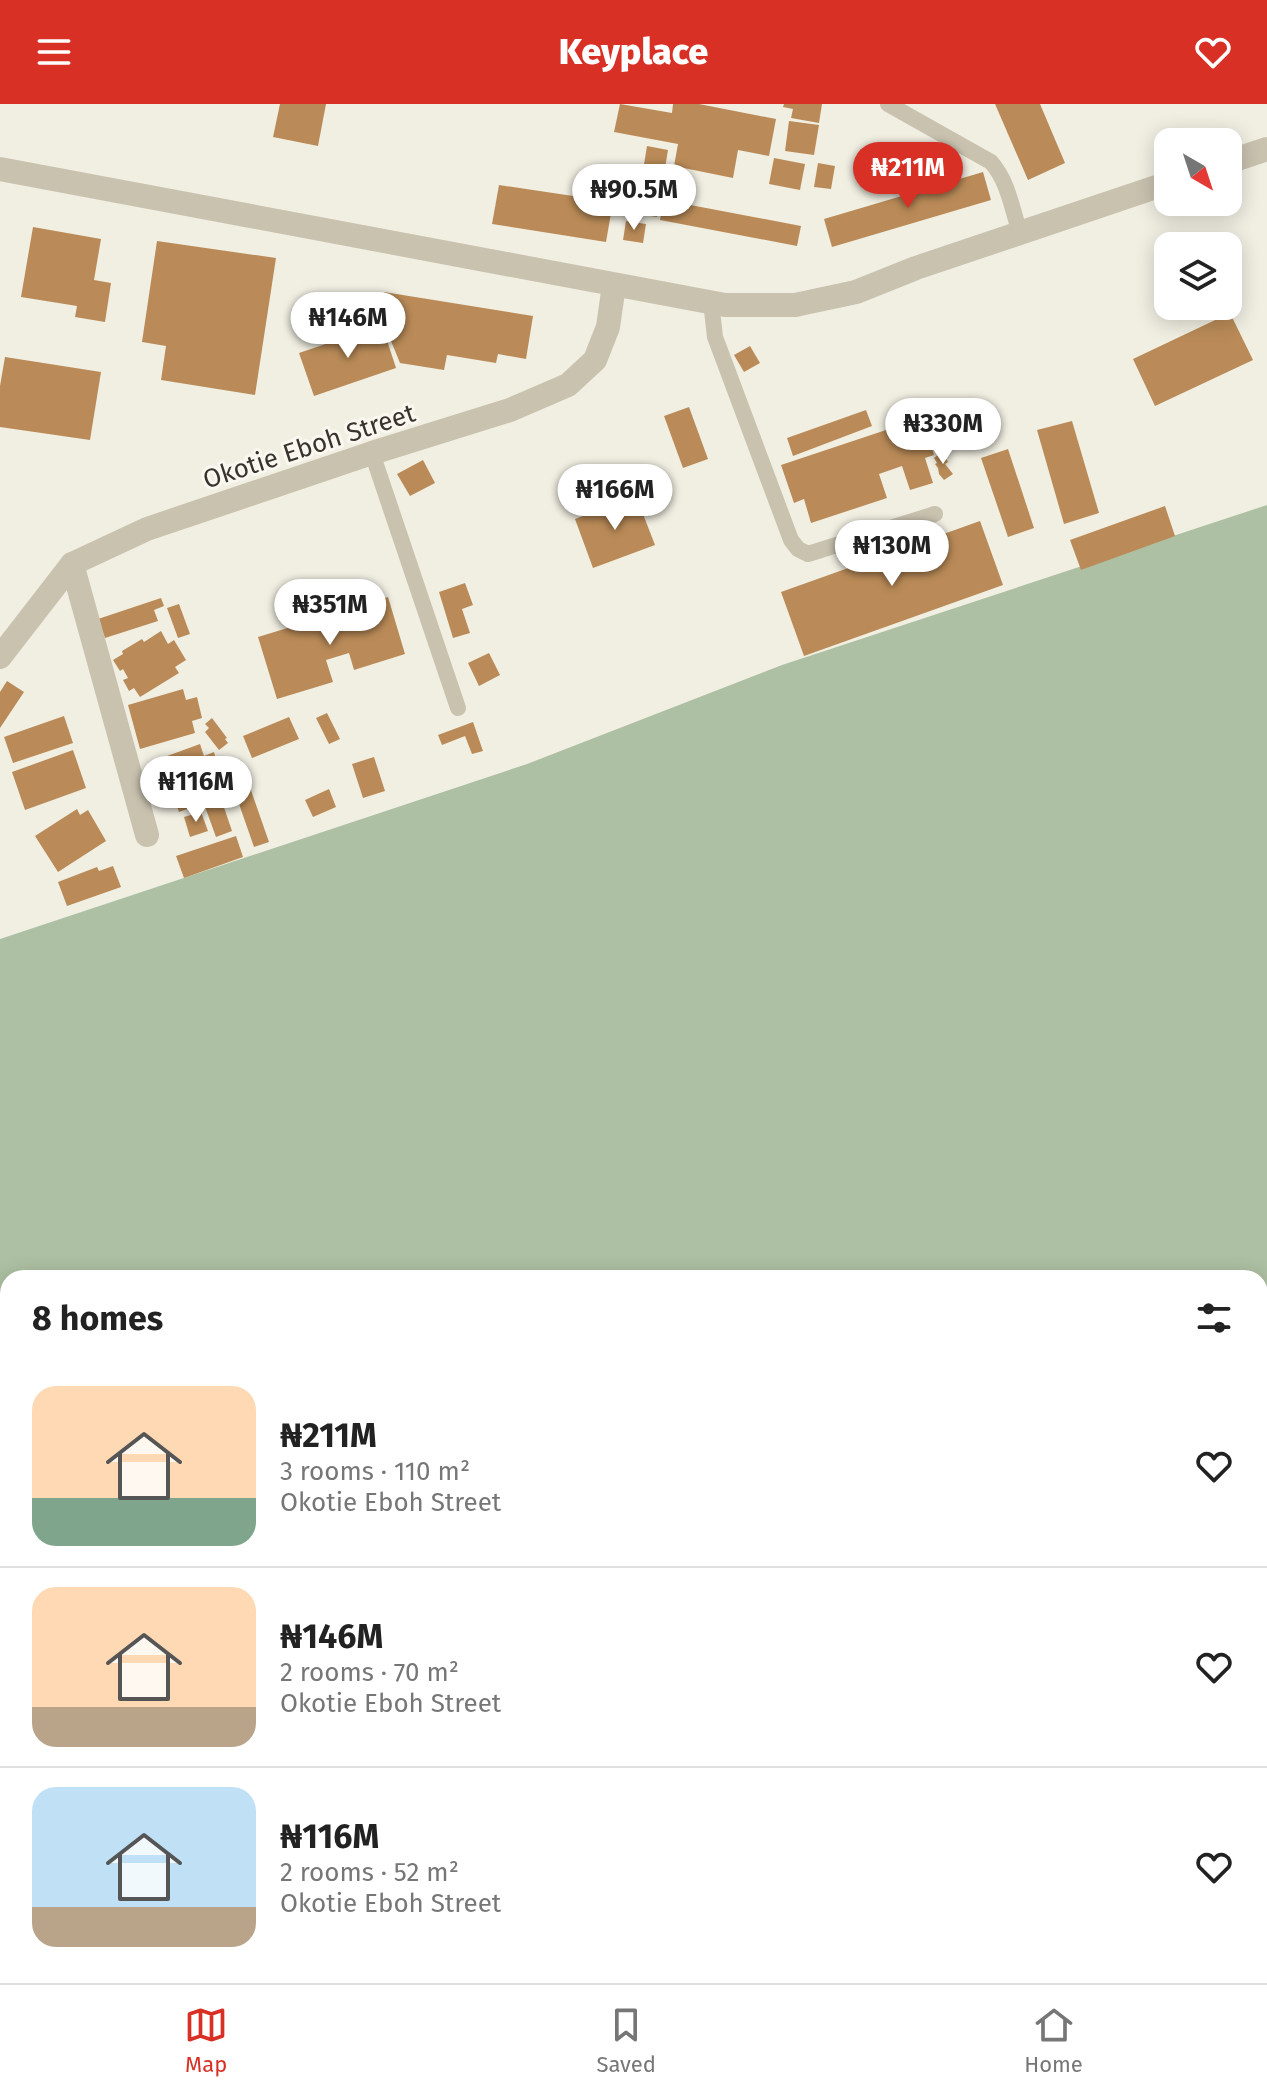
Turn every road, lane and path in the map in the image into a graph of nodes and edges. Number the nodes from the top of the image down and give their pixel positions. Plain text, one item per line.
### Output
1 (888, 104) edge
2 (1267, 149) edge
3 (1242, 157) edge
4 (0, 169) edge
5 (1154, 188) edge
6 (1020, 233) junction
7 (614, 285) junction
8 (711, 302) junction
9 (372, 453) junction
10 (935, 514) dead end
11 (72, 564) junction
12 (0, 657) edge
13 (458, 708) dead end
14 (147, 835) dead end

1 - 6 lane
2 - 3 street
4 - 7 street
5 - 6 street
6 - 8 street
7 - 8 street
7 - 9 street, Okotie Eboh Street
8 - 10 lane
9 - 11 street, Okotie Eboh Street
9 - 13 lane
11 - 12 street, Okotie Eboh Street
11 - 14 street

